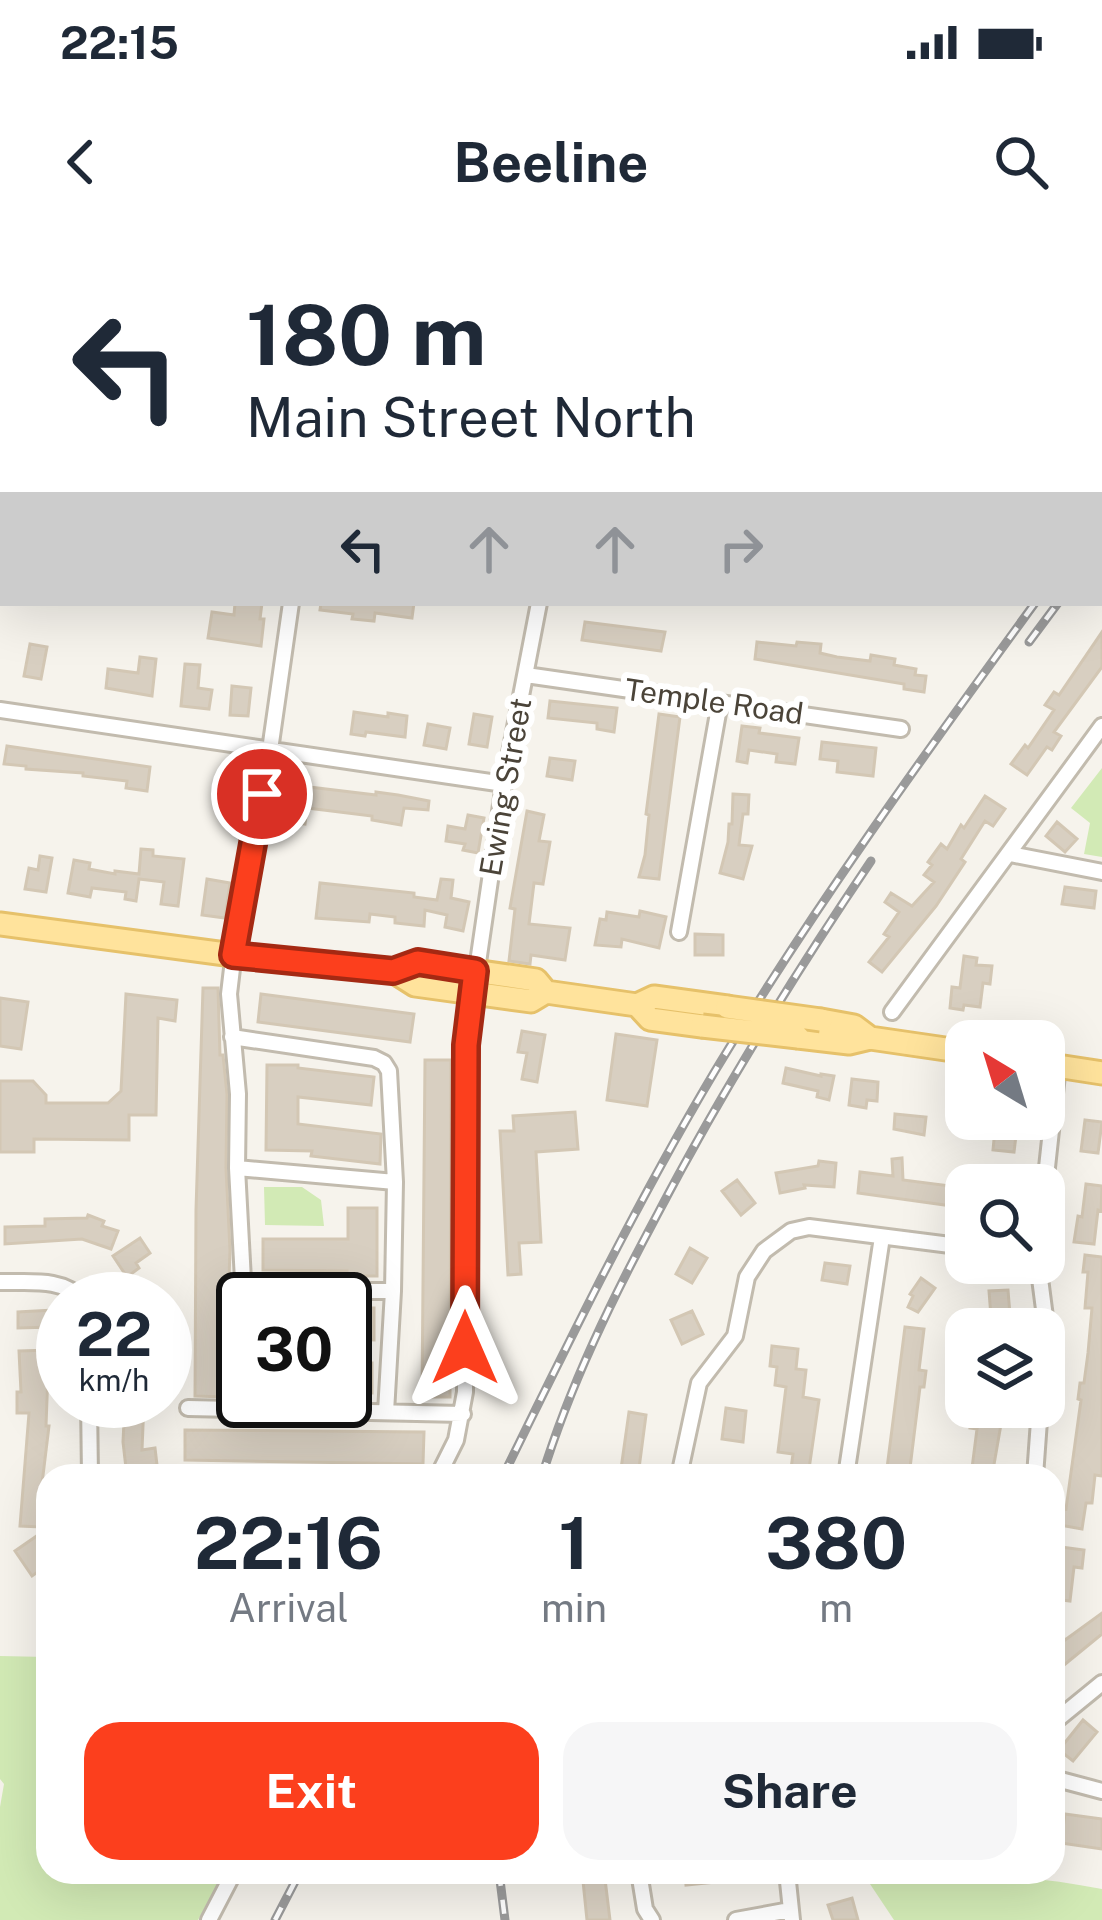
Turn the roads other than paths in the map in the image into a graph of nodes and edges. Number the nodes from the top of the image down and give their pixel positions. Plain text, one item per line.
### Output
1 (291, 606) edge
2 (538, 606) edge
3 (526, 676) junction
4 (720, 702) junction
5 (0, 710) edge
6 (1102, 726) edge
7 (901, 729) dead end
8 (270, 749) junction
9 (504, 784) junction
10 (1010, 854) junction
11 (1102, 872) edge
12 (0, 924) edge
13 (680, 932) dead end
14 (233, 955) junction
15 (474, 982) junction
16 (637, 1005) junction
17 (892, 1012) dead end
18 (232, 1036) junction
19 (870, 1038) junction
20 (945, 1049) edge
21 (1065, 1067) edge
22 (1102, 1073) edge
23 (237, 1168) junction
24 (395, 1182) junction
25 (882, 1237) junction
26 (945, 1244) edge
27 (243, 1272) edge
28 (0, 1282) edge
29 (36, 1283) edge
30 (393, 1292) junction
31 (372, 1293) edge
32 (372, 1412) edge
33 (386, 1412) junction
34 (463, 1414) junction
35 (89, 1428) edge
36 (1038, 1428) edge
37 (90, 1464) edge
38 (444, 1464) edge
39 (682, 1464) edge
40 (848, 1464) edge
41 (1035, 1464) edge
42 (1102, 1684) edge
43 (1065, 1714) edge
44 (1065, 1781) edge
45 (1102, 1791) edge
46 (227, 1884) edge
47 (641, 1884) edge
48 (788, 1884) edge
49 (791, 1915) edge
50 (208, 1920) edge
51 (652, 1920) edge
52 (736, 1920) edge

1 - 8 street
2 - 3 street, Ewing Street
3 - 4 street, Temple Road
3 - 9 street, Ewing Street
4 - 7 street, Temple Road
4 - 13 street
5 - 8 street
6 - 10 street
8 - 9 street
8 - 14 street
9 - 15 street, Ewing Street
10 - 11 street
10 - 17 street
12 - 14 main road
14 - 15 main road
14 - 18 street
15 - 16 main road
15 - 34 street, Ewing Street
16 - 19 main road, bridge
16 - 19 main road, bridge
18 - 23 street
18 - 24 street
19 - 20 main road
21 - 22 main road
23 - 24 street
23 - 27 street
24 - 30 street
25 - 26 street
25 - 39 street
25 - 40 street
28 - 29 street
30 - 31 street
30 - 33 street
32 - 33 street
33 - 34 street
34 - 38 street
35 - 37 street
36 - 41 street
42 - 43 street
44 - 45 street
46 - 50 street
47 - 51 street
48 - 49 street
49 - 52 street

